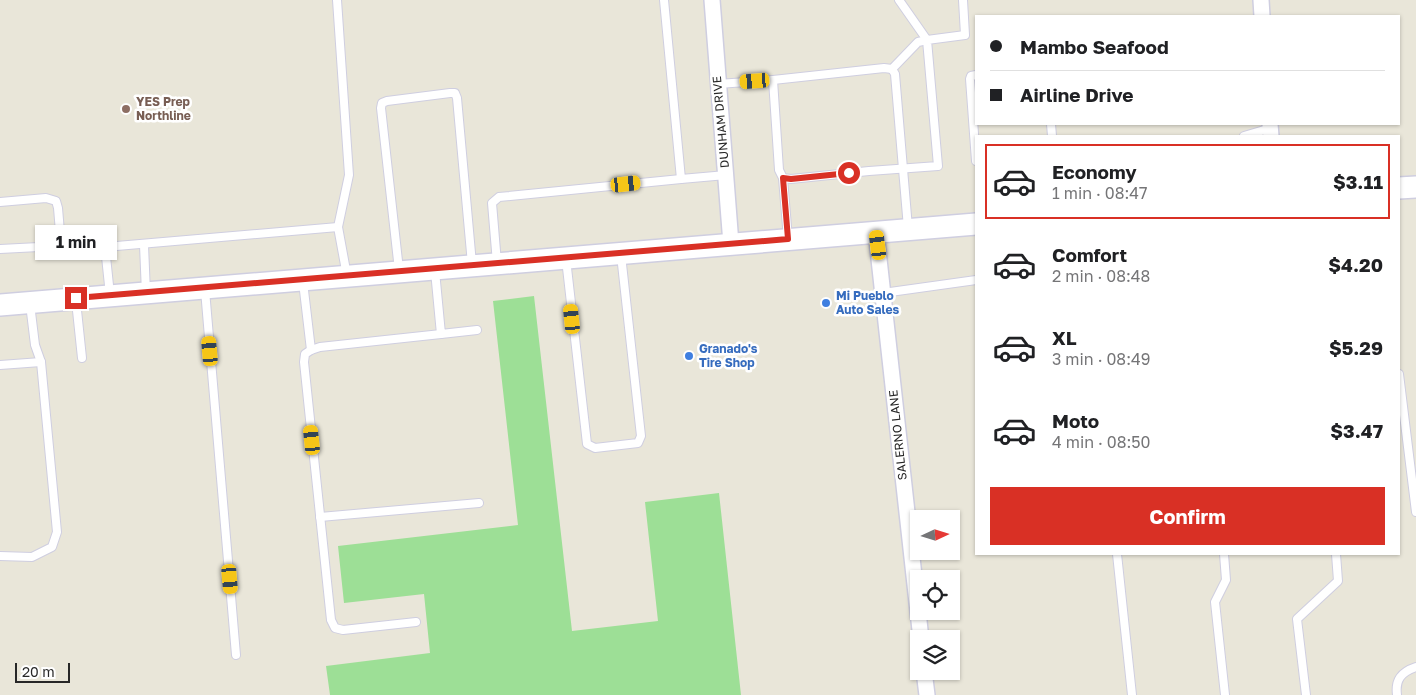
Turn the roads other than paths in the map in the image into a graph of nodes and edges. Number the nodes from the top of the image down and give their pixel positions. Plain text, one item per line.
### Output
1 (337, 0) edge
2 (664, 0) edge
3 (712, 0) edge
4 (899, 0) edge
5 (962, 0) edge
6 (1261, 0) edge
7 (1262, 15) edge
8 (927, 40) junction
9 (892, 69) junction
10 (975, 75) edge
11 (773, 80) junction
12 (718, 84) junction
13 (1271, 129) edge
14 (1248, 135) edge
15 (975, 147) edge
16 (902, 168) junction
17 (726, 175) junction
18 (783, 178) junction
19 (681, 179) junction
20 (1416, 187) edge
21 (1400, 188) edge
22 (0, 202) edge
23 (975, 224) edge
24 (338, 227) junction
25 (908, 229) junction
26 (876, 232) junction
27 (788, 239) junction
28 (61, 244) junction
29 (731, 244) junction
30 (144, 245) junction
31 (105, 247) junction
32 (0, 249) edge
33 (621, 253) junction
34 (566, 258) junction
35 (497, 264) junction
36 (472, 266) junction
37 (434, 269) junction
38 (399, 272) junction
39 (347, 276) junction
40 (302, 280) junction
41 (975, 280) edge
42 (205, 288) junction
43 (883, 292) junction
44 (146, 293) junction
45 (110, 296) junction
46 (76, 298) junction
47 (30, 302) junction
48 (0, 305) edge
49 (477, 330) dead end
50 (441, 334) junction
51 (310, 350) junction
52 (82, 358) dead end
53 (41, 362) junction
54 (0, 365) edge
55 (1400, 382) edge
56 (479, 502) dead end
57 (1416, 512) edge
58 (320, 517) junction
59 (1117, 555) edge
60 (1224, 555) edge
61 (1336, 555) edge
62 (0, 556) edge
63 (416, 622) dead end
64 (920, 630) edge
65 (236, 655) dead end
66 (1416, 668) edge
67 (925, 680) edge
68 (927, 695) edge
69 (1132, 695) edge
70 (1225, 695) edge
71 (1306, 695) edge
72 (1397, 695) edge

1 - 24 lane
2 - 19 lane
3 - 12 street, DUNHAM DRIVE
4 - 8 lane
5 - 8 lane
6 - 7 street
8 - 9 lane
8 - 16 lane
9 - 11 lane
9 - 16 lane
10 - 15 lane
11 - 12 lane
11 - 18 lane
12 - 17 street, DUNHAM DRIVE
13 - 14 lane
16 - 18 lane
16 - 25 lane
17 - 19 lane
17 - 29 street, DUNHAM DRIVE
18 - 27 lane
19 - 35 lane
20 - 21 main road
22 - 28 lane
23 - 25 main road
24 - 30 lane
24 - 39 lane
25 - 26 main road
26 - 27 main road
26 - 43 street, SALERNO LANE
27 - 29 main road
28 - 31 lane
28 - 32 lane
29 - 33 main road
30 - 31 lane
30 - 44 lane
31 - 45 lane
33 - 34 main road
33 - 34 lane
34 - 35 main road
35 - 36 main road
36 - 37 main road
36 - 38 lane
37 - 38 main road
37 - 50 lane
38 - 39 main road
39 - 40 main road
40 - 42 main road
40 - 51 lane
41 - 43 lane
42 - 44 main road
42 - 65 lane
43 - 64 street, SALERNO LANE
44 - 45 main road
45 - 46 main road
46 - 47 main road
46 - 52 lane
47 - 48 main road
47 - 53 lane
49 - 50 lane
50 - 51 lane
51 - 58 lane
53 - 54 lane
53 - 62 lane
55 - 57 lane
56 - 58 lane
58 - 63 lane
59 - 69 lane
60 - 70 lane
61 - 71 lane
66 - 72 lane
67 - 68 street

